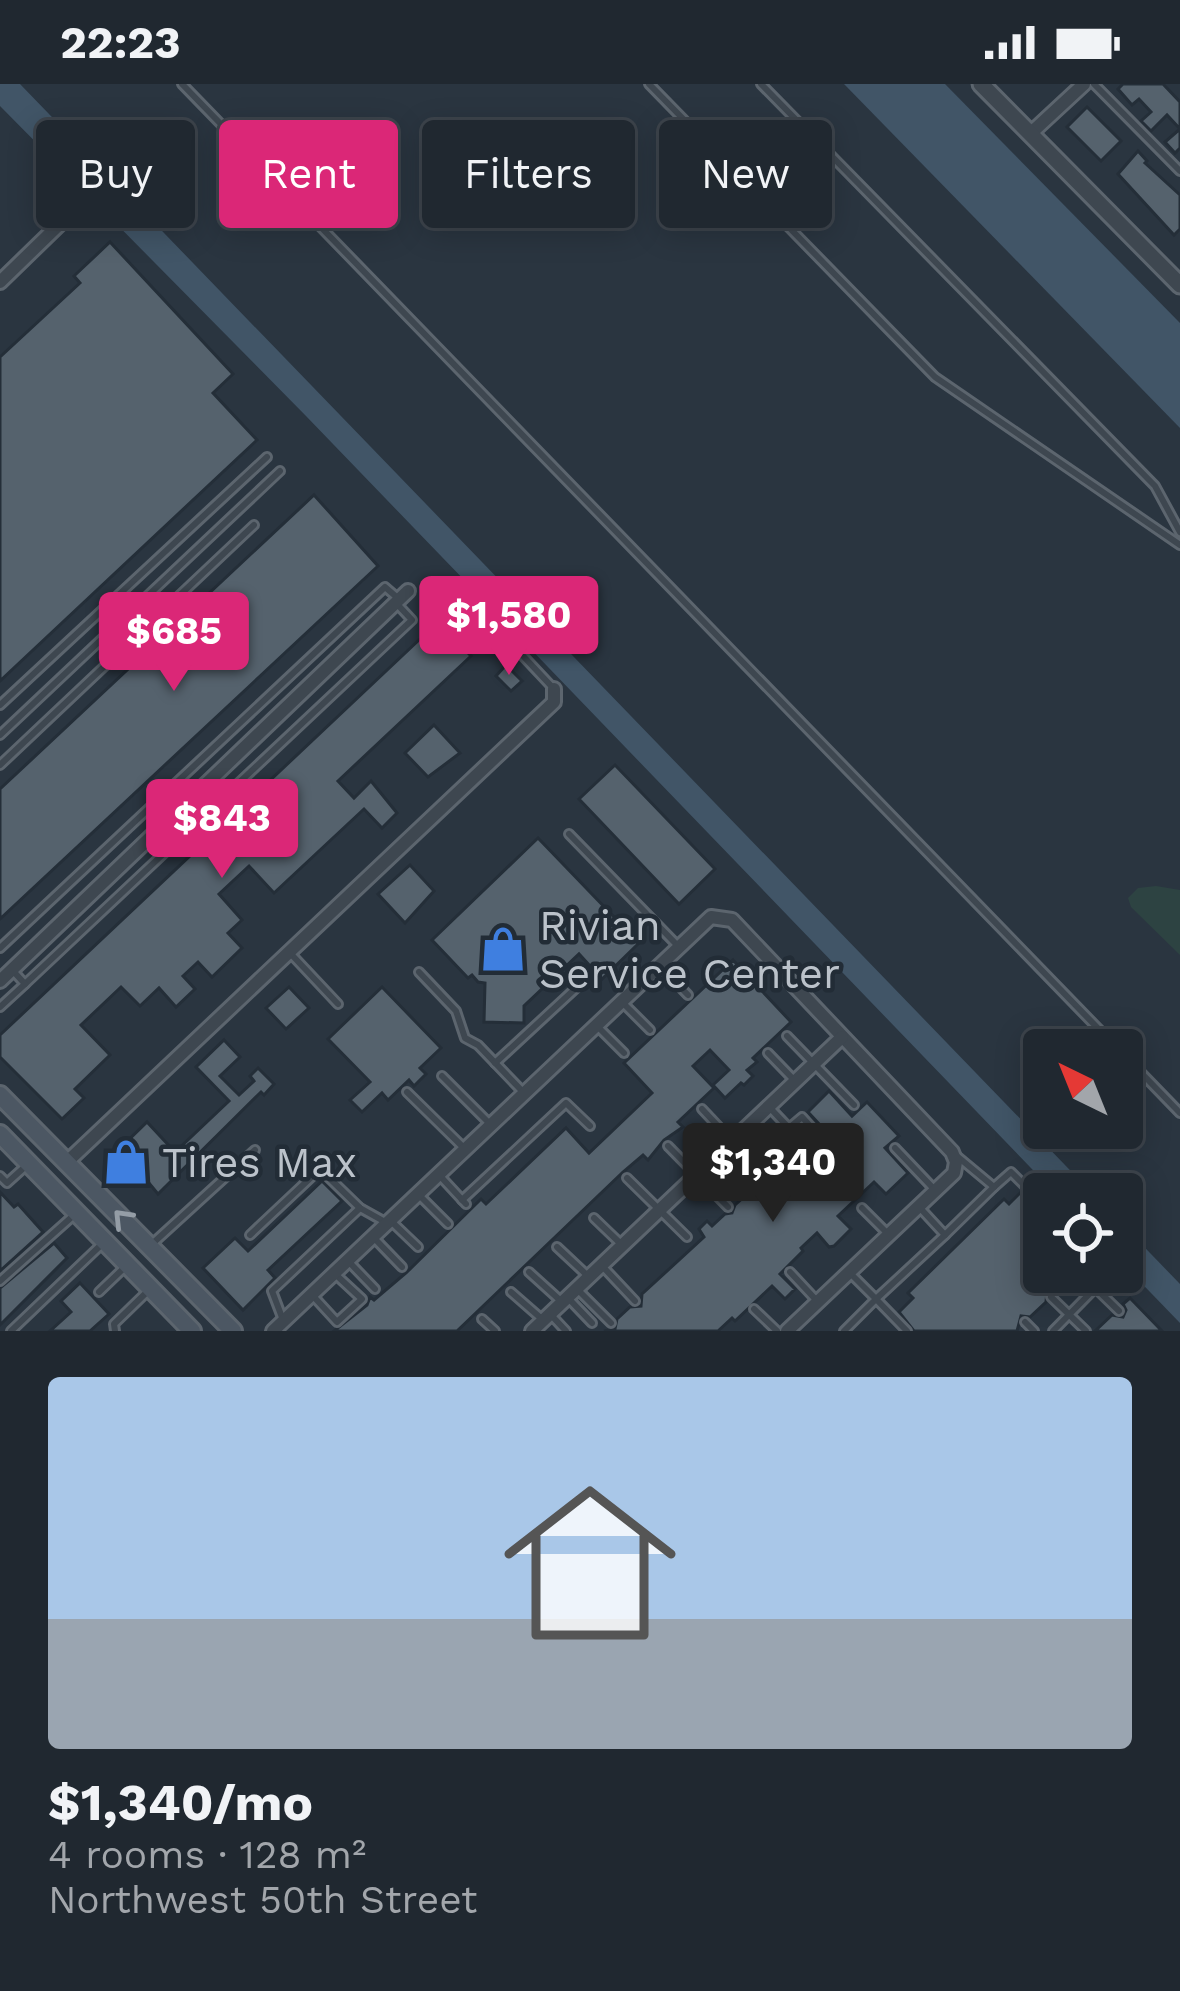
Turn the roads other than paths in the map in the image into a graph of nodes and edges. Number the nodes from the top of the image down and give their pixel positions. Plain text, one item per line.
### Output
1 (182, 84) edge
2 (649, 84) edge
3 (761, 84) edge
4 (981, 84) edge
5 (1084, 84) edge
6 (1094, 84) edge
7 (1030, 134) junction
8 (1180, 171) edge
9 (56, 228) edge
10 (0, 282) edge
11 (1180, 285) edge
12 (267, 457) dead end
13 (280, 471) dead end
14 (254, 524) dead end
15 (1180, 532) edge
16 (1180, 545) edge
17 (401, 598) junction
18 (510, 642) dead end
19 (554, 689) joint
20 (0, 705) edge
21 (0, 735) edge
22 (0, 765) edge
23 (569, 834) dead end
24 (679, 947) junction
25 (0, 948) edge
26 (290, 953) junction
27 (659, 966) junction
28 (12, 970) junction
29 (418, 971) dead end
30 (589, 976) dead end
31 (0, 980) edge
32 (25, 984) junction
33 (688, 994) dead end
34 (622, 1001) junction
35 (338, 1004) dead end
36 (0, 1007) edge
37 (596, 1025) junction
38 (1098, 1029) edge
39 (650, 1030) dead end
40 (787, 1036) dead end
41 (842, 1037) junction
42 (624, 1053) dead end
43 (768, 1053) dead end
44 (495, 1063) junction
45 (814, 1063) junction
46 (1143, 1075) edge
47 (442, 1076) dead end
48 (795, 1081) junction
49 (407, 1092) dead end
50 (524, 1094) junction
51 (1, 1098) edge
52 (854, 1105) dead end
53 (768, 1106) junction
54 (702, 1109) dead end
55 (1180, 1113) edge
56 (491, 1125) junction
57 (590, 1126) dead end
58 (789, 1128) junction
59 (0, 1134) edge
60 (732, 1141) junction
61 (668, 1146) dead end
62 (895, 1148) dead end
63 (465, 1149) junction
64 (256, 1150) dead end
65 (954, 1157) junction
66 (67, 1162) junction
67 (28, 1163) junction
68 (762, 1173) dead end
69 (438, 1174) junction
70 (696, 1175) junction
71 (0, 1176) edge
72 (627, 1178) dead end
73 (1023, 1184) edge
74 (994, 1187) junction
75 (935, 1191) junction
76 (418, 1194) junction
77 (919, 1206) junction
78 (728, 1207) dead end
79 (360, 1208) junction
80 (862, 1208) dead end
81 (659, 1210) junction
82 (77, 1213) junction
83 (595, 1218) dead end
84 (388, 1222) junction
85 (448, 1224) dead end
86 (889, 1234) junction
87 (250, 1235) dead end
88 (945, 1235) junction
89 (373, 1236) junction
90 (687, 1237) dead end
91 (105, 1241) junction
92 (622, 1245) junction
93 (150, 1246) junction
94 (418, 1247) dead end
95 (557, 1247) dead end
96 (347, 1261) junction
97 (128, 1265) junction
98 (601, 1265) junction
99 (402, 1267) dead end
100 (529, 1272) dead end
101 (790, 1272) dead end
102 (849, 1272) junction
103 (334, 1273) junction
104 (589, 1277) junction
105 (0, 1281) edge
106 (151, 1288) junction
107 (375, 1289) dead end
108 (99, 1292) dead end
109 (511, 1292) dead end
110 (1091, 1293) edge
111 (1101, 1293) edge
112 (311, 1295) junction
113 (569, 1296) junction
114 (1051, 1297) dead end
115 (876, 1300) junction
116 (635, 1301) dead end
117 (818, 1302) junction
118 (754, 1309) dead end
119 (1119, 1311) dead end
120 (1070, 1315) junction
121 (482, 1318) dead end
122 (541, 1322) edge
123 (1025, 1322) dead end
124 (592, 1323) dead end
125 (611, 1323) dead end
126 (281, 1326) edge
127 (11, 1331) edge
128 (115, 1331) edge
129 (193, 1331) edge
130 (233, 1331) edge
131 (495, 1331) edge
132 (566, 1331) edge
133 (777, 1331) edge
134 (787, 1331) edge
135 (844, 1331) edge
136 (907, 1331) edge
137 (1034, 1331) edge
138 (1053, 1331) edge
139 (1086, 1331) edge

1 - 38 lane
2 - 16 lane
3 - 15 lane
4 - 7 street
5 - 7 street
6 - 8 lane
7 - 11 street
9 - 10 street
12 - 20 lane
13 - 21 lane
14 - 22 lane
17 - 25 lane
17 - 28 street
17 - 32 lane
18 - 19 lane
19 - 26 street
23 - 24 lane
24 - 27 street
24 - 41 street
26 - 35 lane
26 - 66 street
27 - 33 lane
27 - 34 street
28 - 31 street
28 - 32 lane
29 - 44 lane
30 - 44 lane
32 - 36 lane
34 - 37 street
34 - 39 lane
37 - 42 lane
37 - 50 street
40 - 45 lane
41 - 45 street
41 - 65 street
43 - 48 lane
44 - 50 lane
45 - 48 street
45 - 52 lane
46 - 55 lane
47 - 56 lane
48 - 53 street
49 - 63 lane
50 - 56 street
51 - 66 main road
53 - 58 lane
53 - 60 street
54 - 60 lane
56 - 63 street
57 - 69 lane
58 - 58 lane
59 - 67 main road
60 - 68 lane
60 - 70 street
61 - 70 lane
62 - 75 lane
63 - 69 street
64 - 93 lane
65 - 74 lane
65 - 75 street
93 -> 66 main road
67 - 71 lane
67 - 82 main road
69 - 76 street
70 - 78 lane
70 - 81 street
72 - 81 lane
73 - 74 lane
74 - 88 lane
75 - 77 street
76 - 84 street
76 - 85 lane
77 - 86 street
77 - 88 lane
79 - 84 lane
79 - 87 lane
79 - 126 lane
80 - 86 lane
81 - 90 lane
81 - 92 street
82 - 91 main road
82 - 105 lane
83 - 92 lane
84 - 89 street
84 - 94 lane
86 - 102 street
88 - 115 lane
89 - 96 street
89 - 99 lane
91 - 97 main road
91 - 127 lane
92 - 98 street
93 - 130 main road
95 - 104 lane
96 - 103 street
96 - 107 lane
97 - 106 main road
97 - 108 lane
98 - 104 street
98 - 116 lane
100 - 113 lane
101 - 117 lane
102 - 115 lane
102 - 117 street
103 - 112 street
103 - 112 lane
104 - 113 street
106 - 128 lane
106 - 129 main road
109 - 122 lane
110 - 120 lane
111 - 119 lane
112 - 126 street
113 - 122 street
113 - 124 lane
113 - 125 lane
114 - 120 lane
115 - 135 lane
115 - 136 lane
117 - 134 street
118 - 133 lane
120 - 138 lane
120 - 139 lane
121 - 131 lane
122 - 132 lane
123 - 137 lane

